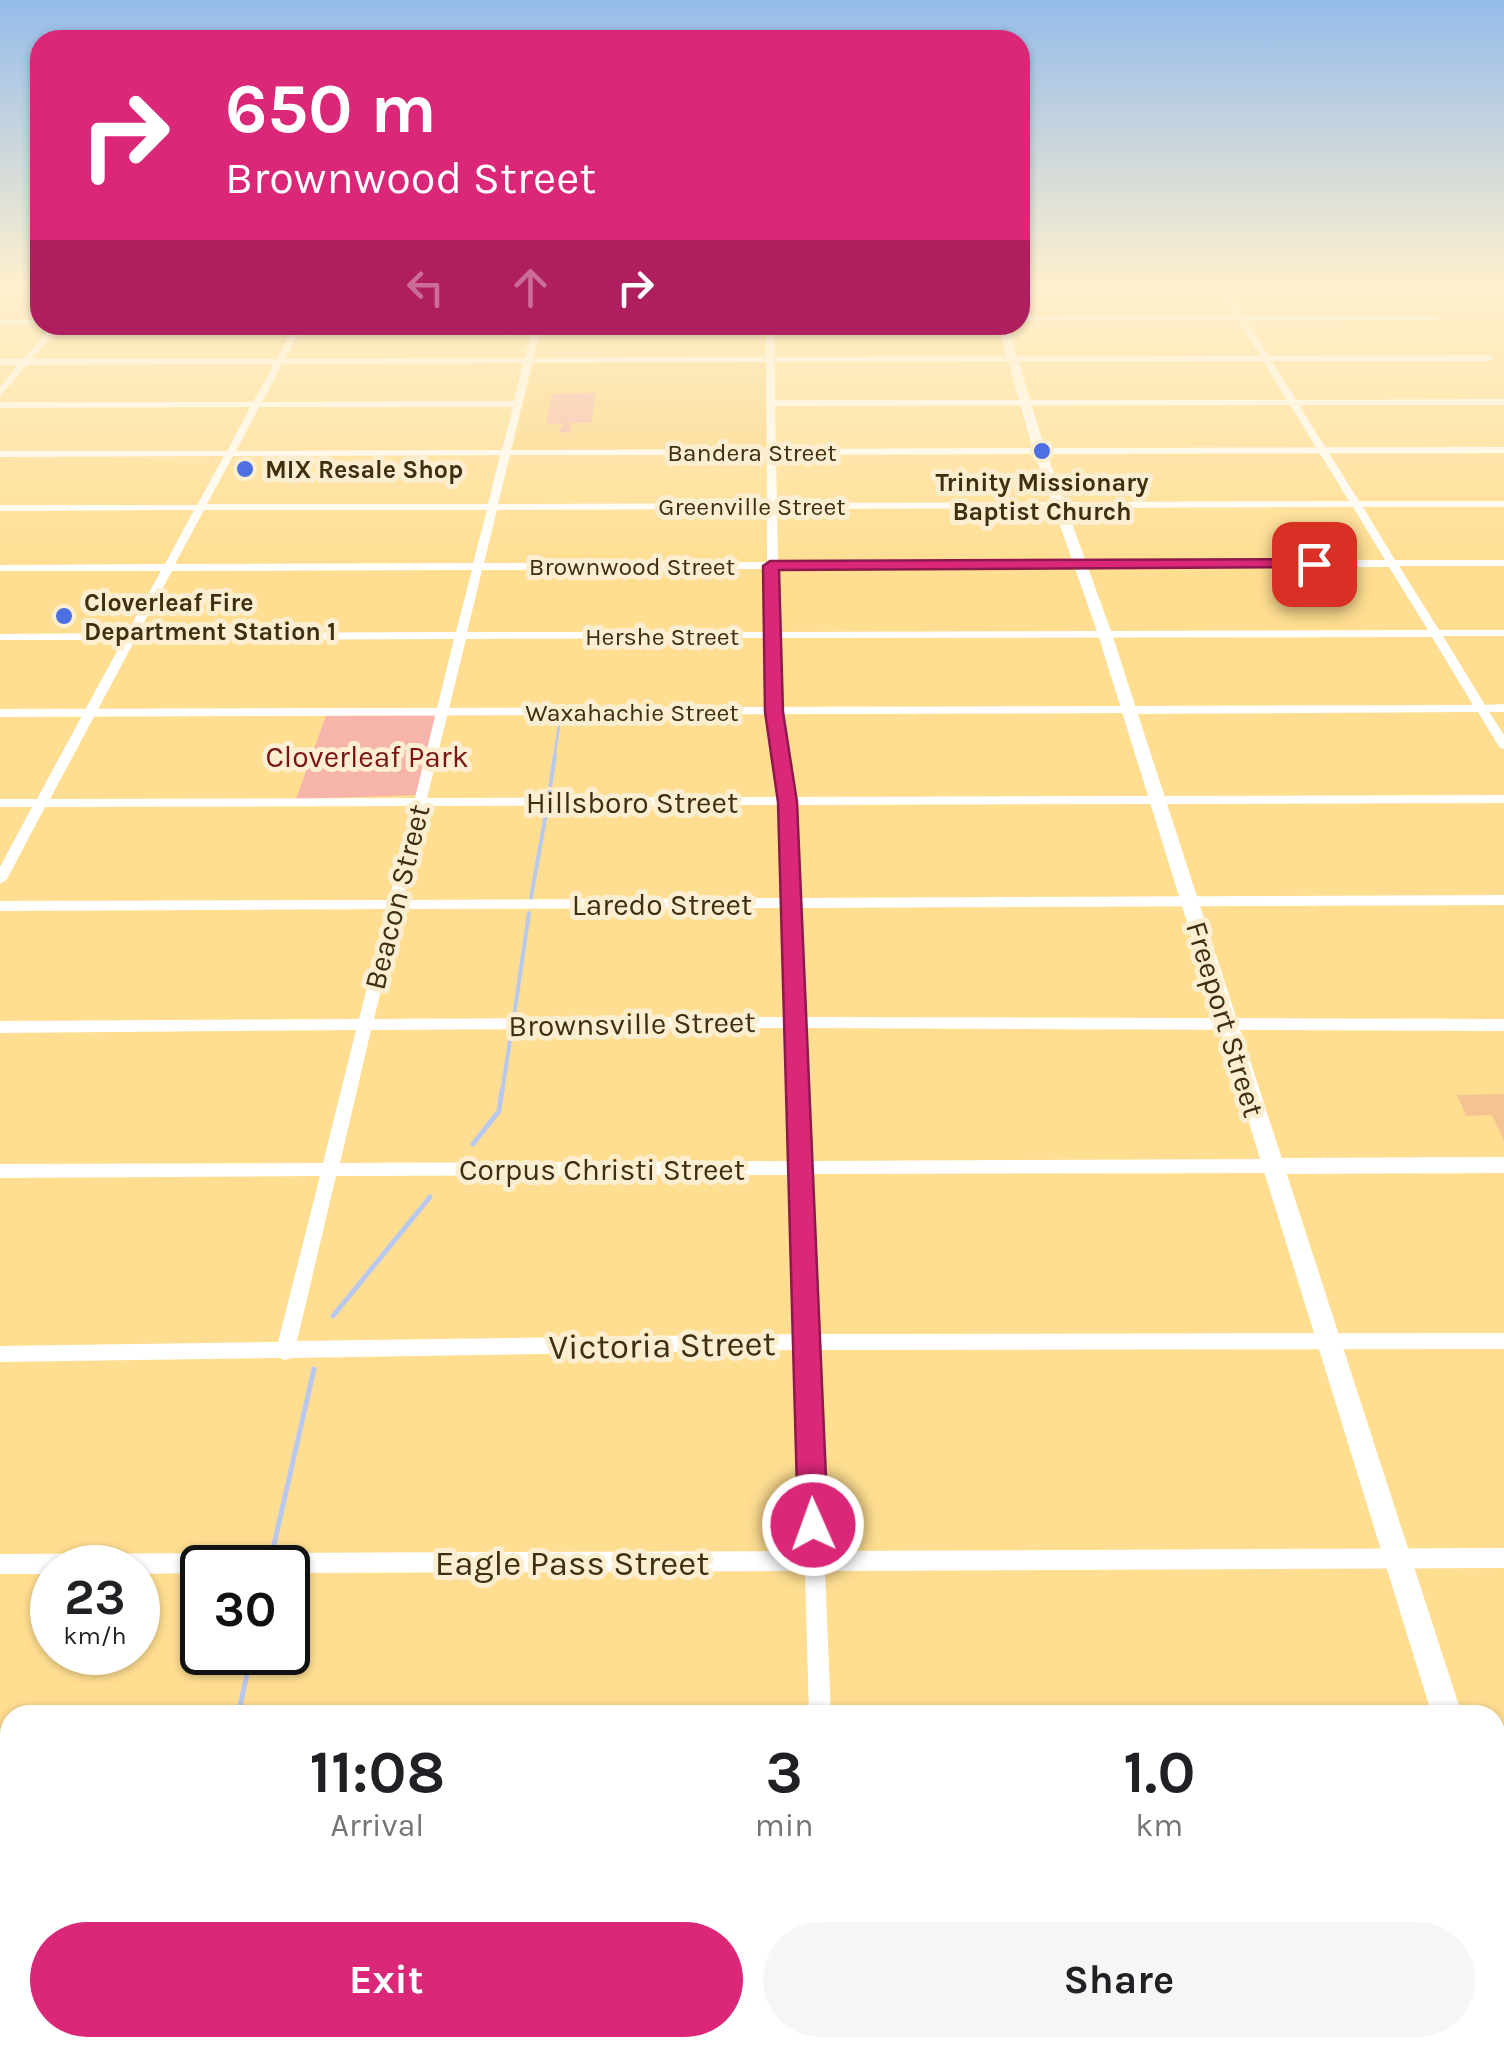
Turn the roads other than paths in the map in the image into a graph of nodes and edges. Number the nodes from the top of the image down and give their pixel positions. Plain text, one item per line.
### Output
1 (269, 380) edge
2 (523, 380) edge
3 (772, 380) edge
4 (1020, 380) edge
5 (1279, 380) edge
6 (1027, 402) junction
7 (1292, 402) junction
8 (1504, 402) edge
9 (257, 403) junction
10 (773, 403) junction
11 (518, 404) junction
12 (0, 405) edge
13 (1322, 450) junction
14 (1504, 450) edge
15 (1043, 451) junction
16 (230, 452) junction
17 (774, 452) junction
18 (506, 453) junction
19 (0, 454) edge
20 (1356, 504) junction
21 (1504, 504) edge
22 (201, 506) junction
23 (769, 506) junction
24 (1060, 506) junction
25 (492, 507) junction
26 (0, 508) edge
27 (1392, 563) junction
28 (1504, 563) edge
29 (1078, 565) junction
30 (169, 566) junction
31 (770, 566) junction
32 (478, 567) junction
33 (0, 568) edge
34 (1504, 632) edge
35 (1435, 633) junction
36 (1105, 634) junction
37 (772, 635) junction
38 (132, 636) junction
39 (460, 636) junction
40 (0, 637) edge
41 (1482, 708) junction
42 (1504, 708) edge
43 (1128, 710) junction
44 (90, 712) junction
45 (774, 712) junction
46 (0, 713) edge
47 (442, 713) junction
48 (1504, 745) edge
49 (1156, 798) junction
50 (1504, 799) edge
51 (787, 802) junction
52 (0, 803) edge
53 (41, 803) junction
54 (420, 804) junction
55 (0, 879) edge
56 (1504, 900) edge
57 (1188, 902) junction
58 (791, 904) junction
59 (0, 906) edge
60 (394, 907) junction
61 (793, 1022) junction
62 (366, 1026) junction
63 (1504, 1026) edge
64 (0, 1027) edge
65 (1226, 1027) junction
66 (1504, 1165) edge
67 (1272, 1166) junction
68 (801, 1168) junction
69 (0, 1171) edge
70 (332, 1172) junction
71 (1327, 1340) junction
72 (1504, 1340) edge
73 (806, 1342) junction
74 (285, 1352) junction
75 (0, 1354) edge
76 (1397, 1558) junction
77 (1504, 1558) edge
78 (814, 1562) junction
79 (0, 1564) edge
80 (820, 1705) edge
81 (1444, 1705) edge

1 - 9 street
2 - 11 street, Beacon Street
3 - 10 street
4 - 6 main road, Freeport Street
5 - 7 street
6 - 7 street
6 - 10 street
6 - 15 main road, Freeport Street
7 - 8 street
7 - 13 street
9 - 11 street
9 - 12 street
9 - 16 street
10 - 17 street
11 - 18 street, Beacon Street
13 - 14 street, Bandera Street
13 - 15 street, Bandera Street
13 - 20 street
15 - 17 street, Bandera Street
15 - 24 main road, Freeport Street
16 - 18 street, Bandera Street
16 - 19 street, Bandera Street
16 - 22 street
17 - 18 street, Bandera Street
17 - 23 street
18 - 25 street, Beacon Street
20 - 21 street, Greenville Street
20 - 24 street, Greenville Street
20 - 27 street
22 - 25 street, Greenville Street
22 - 26 street, Greenville Street
22 - 30 street
23 - 24 street, Greenville Street
23 - 25 street, Greenville Street
23 - 31 street
24 - 29 main road, Freeport Street
25 - 32 street, Beacon Street
27 - 28 street, Brownwood Street
27 - 29 street, Brownwood Street
27 - 35 street
29 - 31 street, Brownwood Street
29 - 36 main road, Freeport Street
30 - 32 street, Brownwood Street
30 - 33 street, Brownwood Street
30 - 38 street
31 - 32 street, Brownwood Street
31 - 37 street
32 - 39 street, Beacon Street
34 - 35 street, Hershe Street
35 - 36 street, Hershe Street
35 - 41 street
36 - 37 street, Hershe Street
36 - 43 main road, Freeport Street
37 - 39 street, Hershe Street
37 - 45 street
38 - 39 street, Hershe Street
38 - 40 street, Hershe Street
38 - 44 street
39 - 47 street, Beacon Street
41 - 42 street, Waxahachie Street
41 - 43 street, Waxahachie Street
41 - 48 street
43 - 45 street, Waxahachie Street
43 - 49 main road, Freeport Street
44 - 46 street, Waxahachie Street
44 - 47 street, Waxahachie Street
44 - 53 street
45 - 47 street, Waxahachie Street
45 - 51 street
47 - 54 street, Beacon Street
49 - 50 street, Hillsboro Street
49 - 51 street, Hillsboro Street
49 - 57 main road, Freeport Street
51 - 54 street, Hillsboro Street
51 - 58 street
52 - 53 street, Hillsboro Street
53 - 54 street, Hillsboro Street
53 - 55 street
54 - 60 street, Beacon Street
56 - 57 street, Laredo Street
57 - 58 street, Laredo Street
57 - 65 main road, Freeport Street
58 - 60 street, Laredo Street
58 - 61 street
59 - 60 street, Laredo Street
60 - 62 street, Beacon Street
61 - 62 street, Brownsville Street
61 - 65 street, Brownsville Street
61 - 68 street
62 - 64 street, Brownsville Street
62 - 70 street, Beacon Street
63 - 65 street, Brownsville Street
65 - 67 main road, Freeport Street
66 - 67 street, Corpus Christi Street
67 - 68 street, Corpus Christi Street
67 - 71 main road, Freeport Street
68 - 70 street, Corpus Christi Street
68 - 73 street
69 - 70 street, Corpus Christi Street
70 - 74 street, Beacon Street
71 - 72 street, Victoria Street
71 - 73 street, Victoria Street
71 - 76 main road, Freeport Street
73 - 74 street, Victoria Street
73 - 78 street
74 - 75 street, Victoria Street
76 - 77 street, Eagle Pass Street
76 - 78 street, Eagle Pass Street
76 - 81 main road, Freeport Street
78 - 79 street, Eagle Pass Street
78 - 80 street

